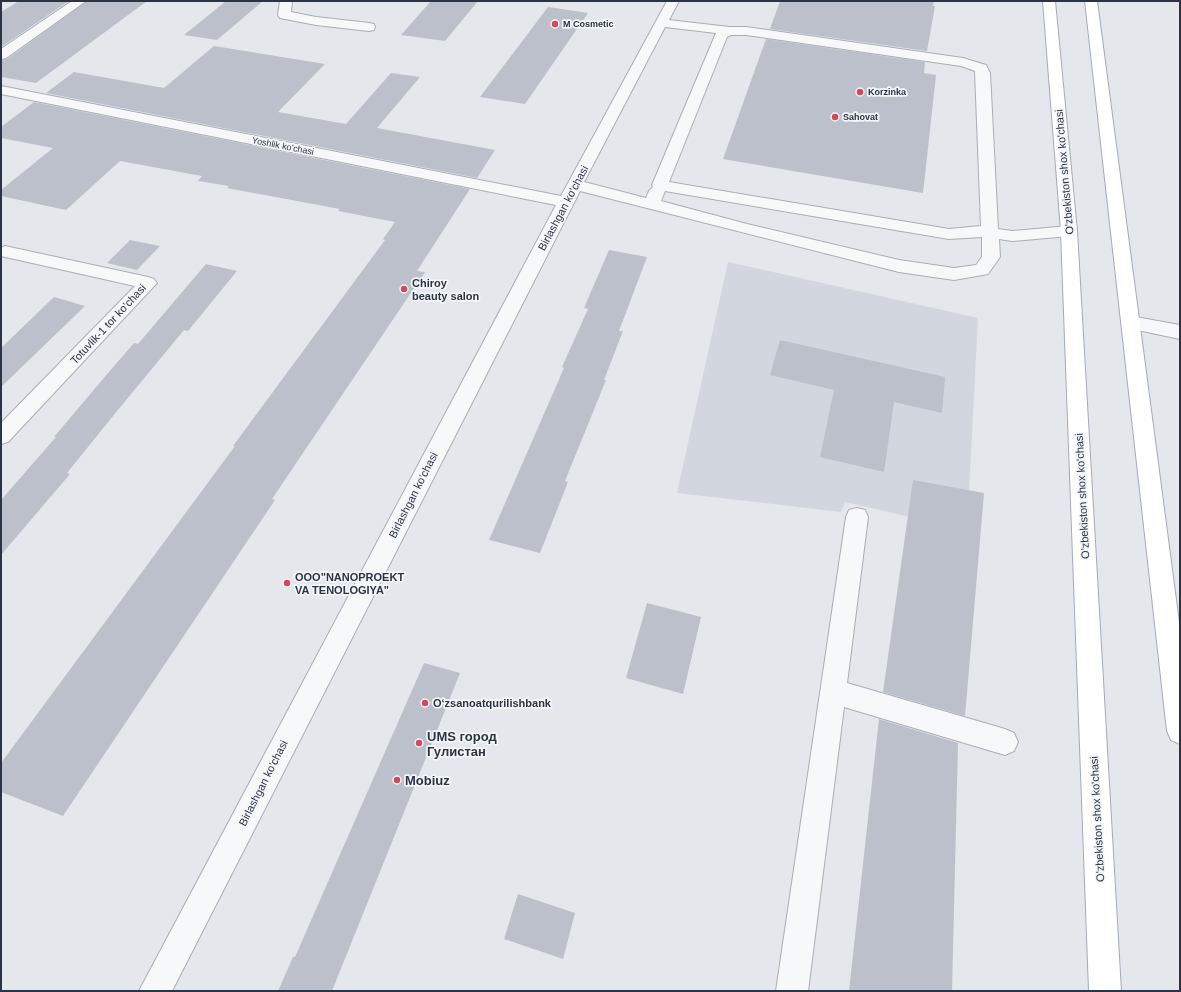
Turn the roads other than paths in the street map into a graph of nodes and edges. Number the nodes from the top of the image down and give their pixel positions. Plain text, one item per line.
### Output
1 (80, 1) edge
2 (286, 1) edge
3 (673, 1) edge
4 (1049, 1) edge
5 (1091, 1) edge
6 (661, 23) junction
7 (369, 27) dead end
8 (729, 31) junction
9 (1, 55) edge
10 (1, 90) edge
11 (660, 185) junction
12 (571, 193) junction
13 (652, 204) junction
14 (1069, 230) junction
15 (990, 233) junction
16 (5, 252) dead end
17 (1130, 322) junction
18 (1180, 332) edge
19 (1, 436) edge
20 (857, 517) dead end
21 (833, 691) junction
22 (1180, 731) edge
23 (1005, 742) dead end
24 (155, 991) edge
25 (792, 991) edge
26 (1105, 991) edge

1 - 9 street
2 - 7 street
3 - 6 street, Birlashgan ko'chasi
4 - 14 main road, O'zbekiston shox ko'chasi
5 - 17 main road
6 - 8 street
6 - 12 street, Birlashgan ko'chasi
8 - 11 street
8 - 15 street, Yoshlik ko'chasi
10 - 12 street, Yoshlik ko'chasi
11 - 13 street
11 - 15 street
12 - 13 street, Yoshlik ko'chasi
12 - 24 street, Birlashgan ko'chasi
13 - 15 street, Yoshlik ko'chasi
14 - 15 street
14 - 26 main road, O'zbekiston shox ko'chasi
16 - 19 street, Totuvlik-1 tor ko'chasi
17 - 18 street
17 - 22 main road
20 - 21 street
21 - 23 street
21 - 25 street

